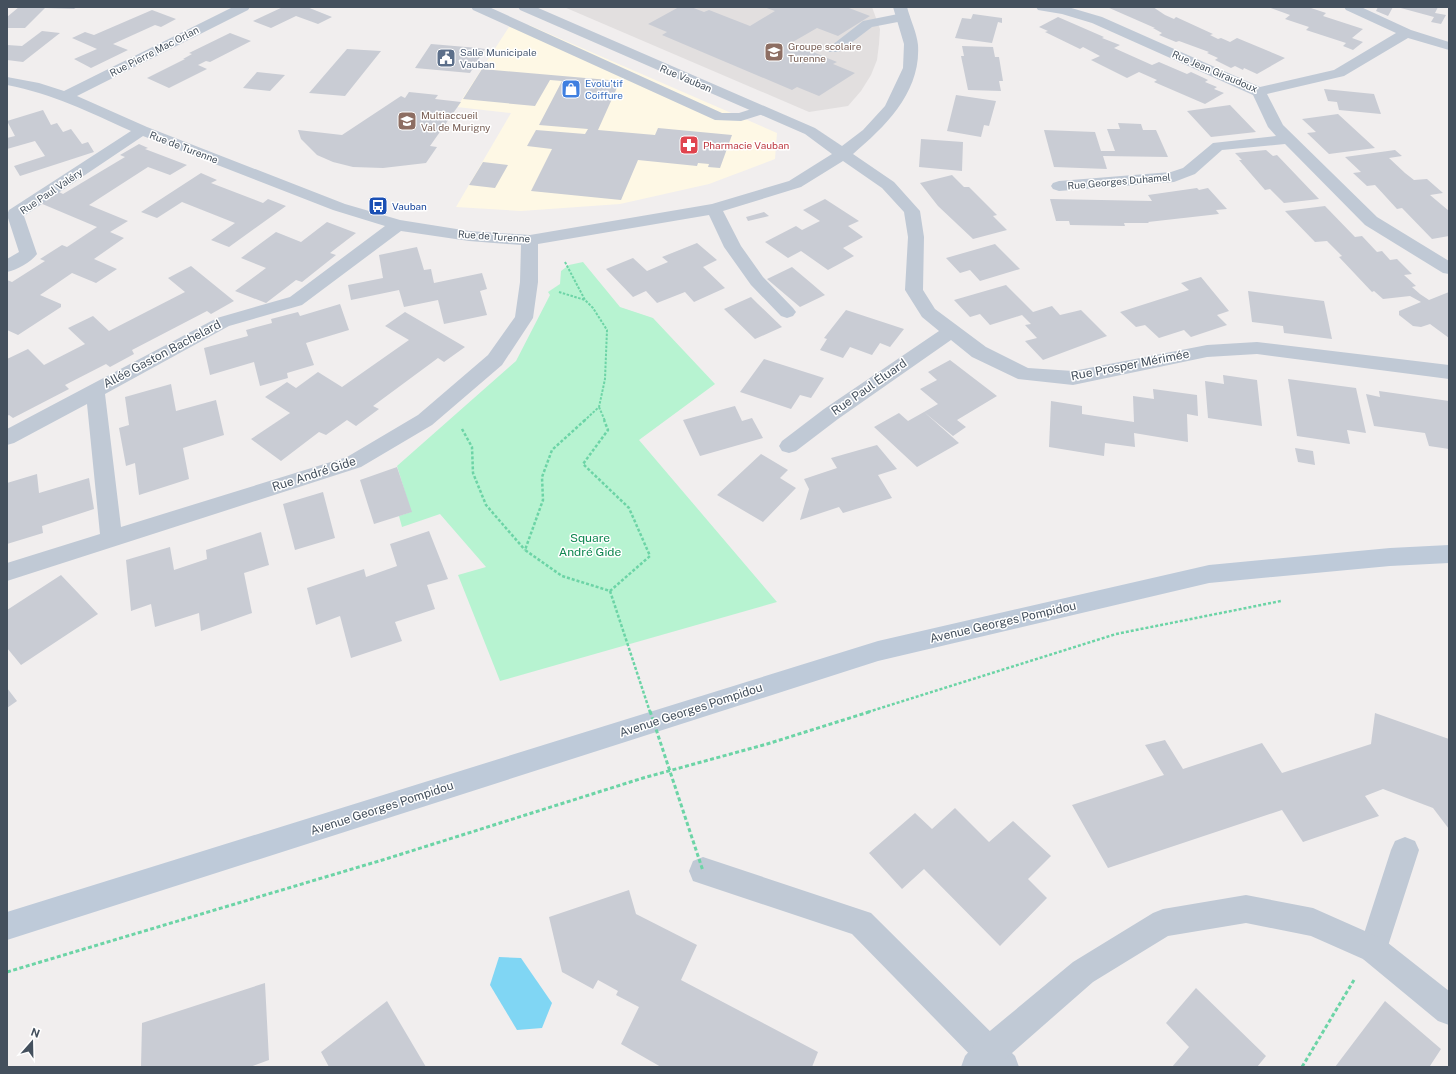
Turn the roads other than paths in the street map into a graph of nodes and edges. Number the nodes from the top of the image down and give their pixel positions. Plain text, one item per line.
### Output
1 (216, 7) edge
2 (478, 7) edge
3 (525, 7) edge
4 (1042, 7) edge
5 (1351, 7) edge
6 (238, 9) edge
7 (903, 9) edge
8 (1406, 32) junction
9 (1449, 46) edge
10 (834, 49) dead end
11 (7, 81) edge
12 (1259, 92) junction
13 (65, 96) junction
14 (761, 110) junction
15 (142, 130) junction
16 (1289, 139) junction
17 (844, 154) junction
18 (1059, 186) dead end
19 (714, 209) junction
20 (398, 225) junction
21 (530, 240) junction
22 (7, 268) edge
23 (1449, 269) edge
24 (787, 312) dead end
25 (950, 331) junction
26 (1449, 372) edge
27 (95, 390) junction
28 (7, 438) edge
29 (789, 446) dead end
30 (111, 538) junction
31 (1449, 554) edge
32 (1390, 557) junction
33 (1449, 565) edge
34 (7, 572) edge
35 (1406, 850) dead end
36 (703, 871) road end
37 (7, 926) edge
38 (1373, 949) junction
39 (1449, 1010) edge
40 (990, 1062) edge

1 - 6 street
2 - 14 street
3 - 14 street, Rue Vauban
4 - 12 street, Rue Jean Giraudoux
5 - 8 street
6 - 13 street, Rue Pierre Mac Orlan
7 - 10 street
7 - 17 street, Rue de Turenne
8 - 9 street
8 - 12 street, Rue Jean Giraudoux
11 - 13 street, Rue de Turenne
12 - 16 street
13 - 15 street, Rue de Turenne
14 - 17 street, Rue Vauban
15 - 20 street, Rue de Turenne
15 - 22 street, Rue Paul Valéry
16 - 18 street, Rue Georges Duhamel
16 - 23 street
17 - 19 street, Rue de Turenne
17 - 25 street, Rue Prosper Mérimée
19 - 21 street, Rue de Turenne
19 - 24 street
20 - 21 street, Rue de Turenne
20 - 27 street, Allée Gaston Bachelard
21 - 30 street, Rue André Gide
25 - 26 street, Rue Prosper Mérimée
25 - 29 street, Rue Paul Éluard
27 - 28 street, Allée Gaston Bachelard
27 - 30 street
30 - 34 street, Rue André Gide
31 - 32 main road, Avenue Georges Pompidou
32 - 33 main road, Avenue Georges Pompidou
32 - 37 main road, Avenue Georges Pompidou
35 - 38 street
36 - 40 street
38 - 39 street
38 - 40 street

